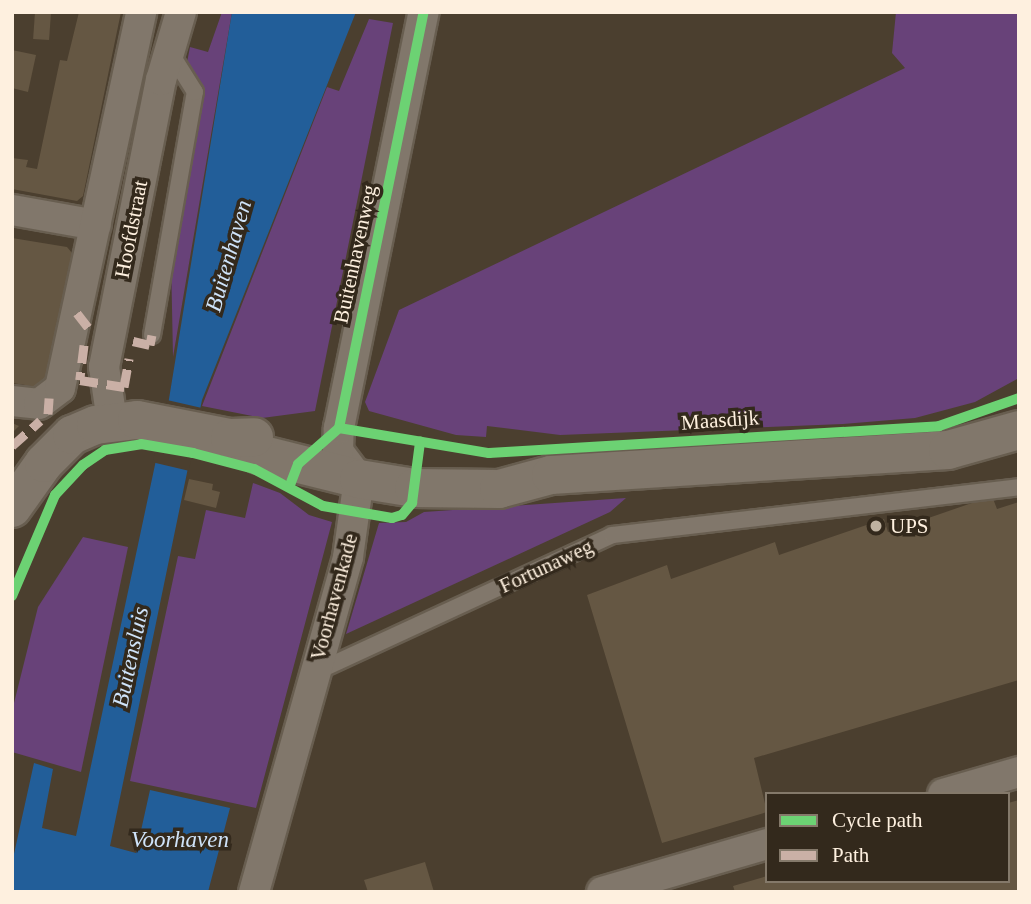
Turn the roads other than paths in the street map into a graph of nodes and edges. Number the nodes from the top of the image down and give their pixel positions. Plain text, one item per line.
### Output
1 (141, 12) edge
2 (181, 12) edge
3 (424, 12) edge
4 (170, 52) junction
5 (12, 209) edge
6 (96, 225) junction
7 (152, 335) dead end
8 (12, 401) edge
9 (112, 421) junction
10 (1019, 430) edge
11 (348, 465) junction
12 (1019, 487) edge
13 (12, 508) edge
14 (314, 673) junction
15 (1019, 772) edge
16 (950, 792) edge
17 (765, 845) edge
18 (254, 892) edge
19 (602, 892) edge

1 - 6 street, Hoofdstraat
2 - 4 street, Hoofdstraat
3 - 11 street, Buitenhavenweg
4 - 7 lane
4 - 9 street, Hoofdstraat
5 - 6 street
6 - 8 street, Hoofdstraat
9 - 11 street, Maasdijk
9 - 13 street
10 - 11 street, Maasdijk
11 - 14 street, Voorhavenkade
12 - 14 lane, Fortunaweg
14 - 18 street
15 - 16 street
17 - 19 street

